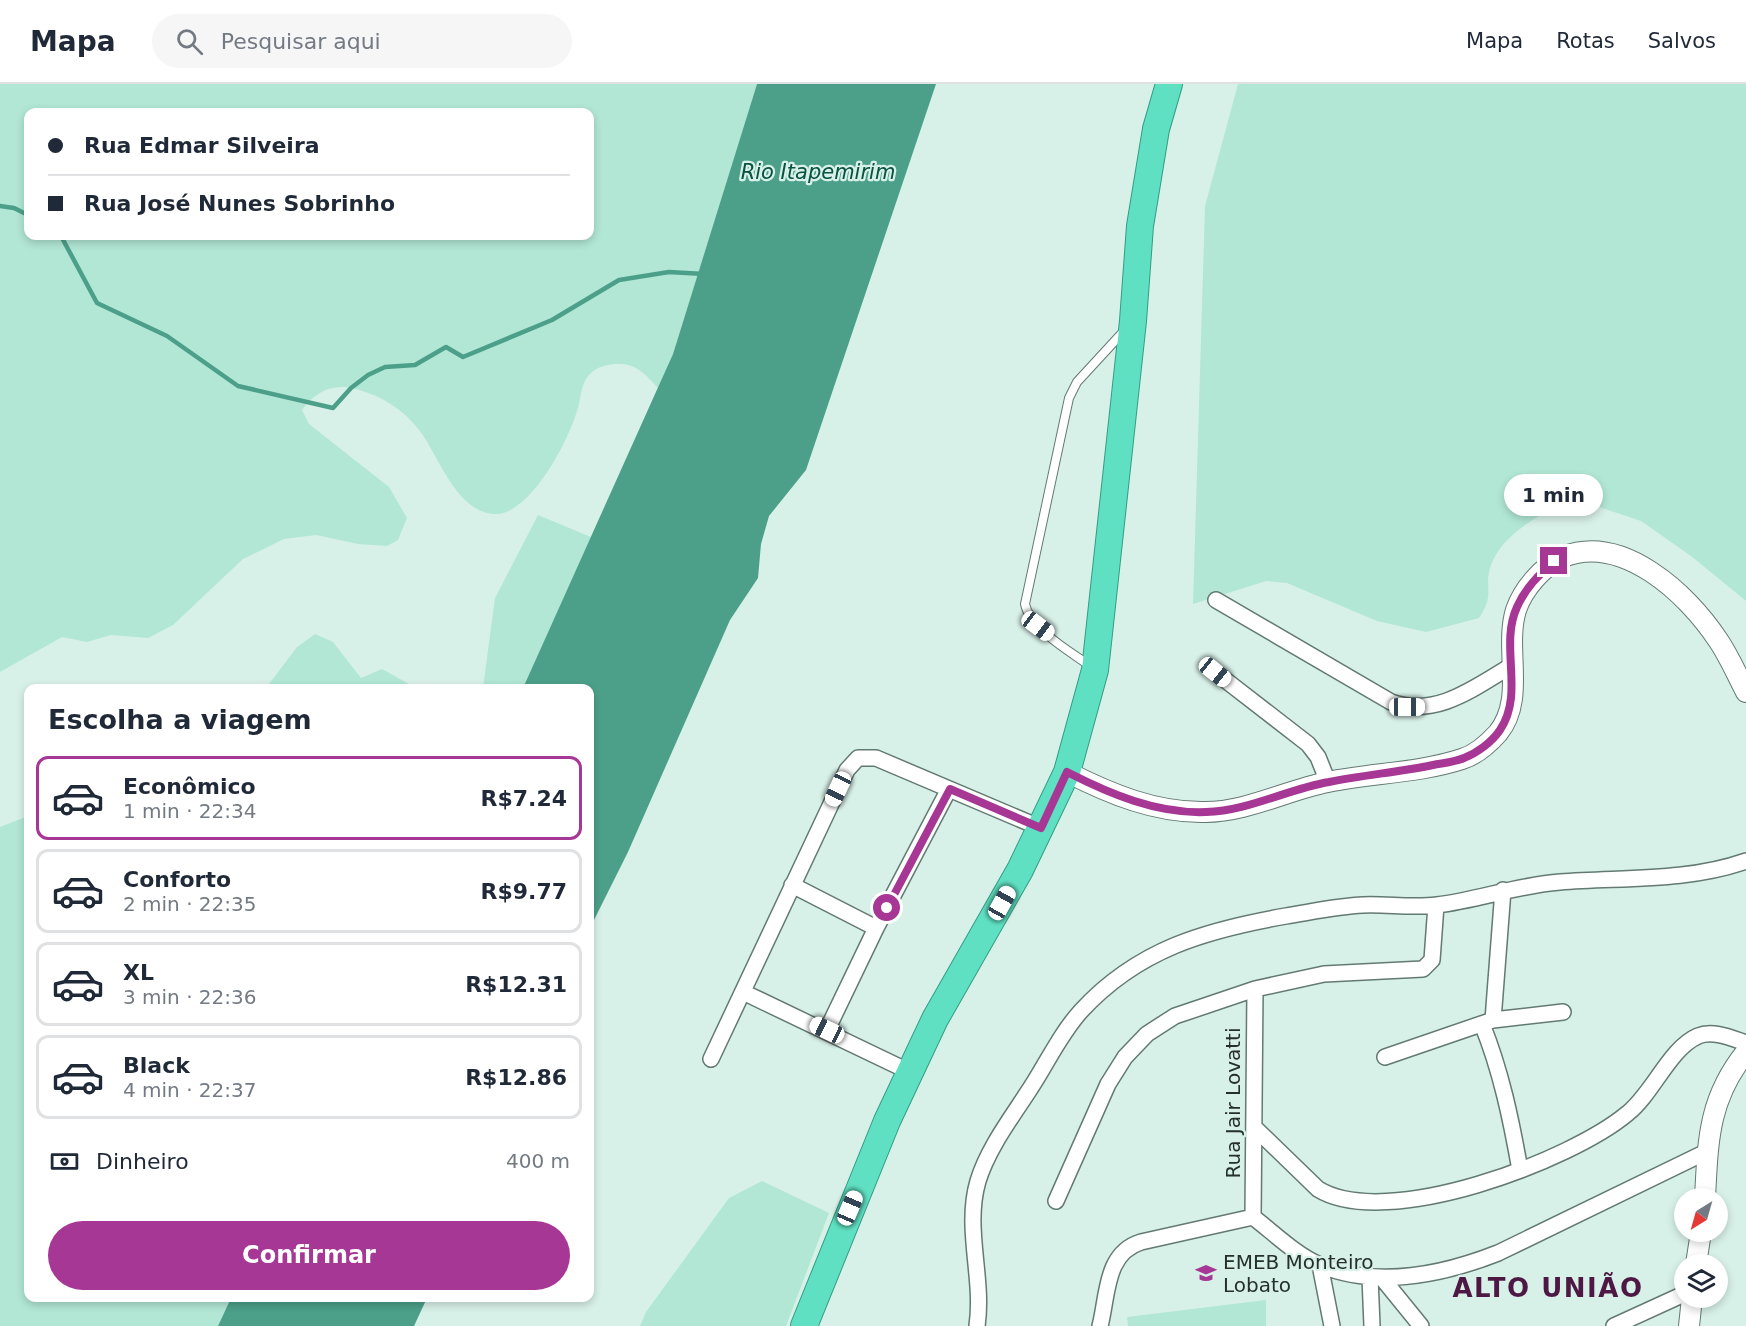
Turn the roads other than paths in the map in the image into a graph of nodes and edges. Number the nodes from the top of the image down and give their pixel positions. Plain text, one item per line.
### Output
1 (1169, 84) edge
2 (1133, 321) junction
3 (1216, 600) dead end
4 (1511, 666) junction
5 (1095, 670) junction
6 (1215, 672) dead end
7 (1746, 692) edge
8 (1067, 772) junction
9 (1328, 782) junction
10 (950, 789) junction
11 (1041, 828) junction
12 (1746, 861) edge
13 (792, 885) junction
14 (1503, 890) junction
15 (1436, 905) junction
16 (876, 928) junction
17 (1255, 989) junction
18 (743, 992) junction
19 (1563, 1012) dead end
20 (1488, 1022) junction
21 (827, 1030) junction
22 (1746, 1043) edge
23 (1746, 1052) edge
24 (1385, 1057) dead end
25 (711, 1059) dead end
26 (910, 1072) junction
27 (1255, 1128) junction
28 (1708, 1151) junction
29 (1520, 1170) junction
30 (1706, 1188) edge
31 (1056, 1201) dead end
32 (1253, 1217) junction
33 (1320, 1265) junction
34 (1376, 1278) junction
35 (1674, 1299) edge
36 (1691, 1308) edge
37 (804, 1326) edge
38 (977, 1326) edge
39 (1100, 1326) edge
40 (1332, 1326) edge
41 (1372, 1326) edge
42 (1421, 1326) edge
43 (1614, 1326) edge
44 (1689, 1326) edge

1 - 2 highway
2 - 5 highway
2 - 5 lane
3 - 4 street
4 - 7 street
4 - 9 street
5 - 8 highway
6 - 9 street
8 - 9 street
8 - 11 highway
10 - 11 street
10 - 13 street
10 - 16 street
11 - 26 highway
12 - 14 street
13 - 16 street
13 - 18 street
14 - 15 street
14 - 20 street
15 - 17 street
15 - 38 street
16 - 21 street
17 - 27 street, Rua Jair Lovatti
17 - 31 street
18 - 21 street
18 - 25 street
19 - 20 street
20 - 24 street
20 - 29 street
21 - 26 street
22 - 29 street
23 - 28 street
26 - 37 highway
27 - 29 street
27 - 32 street, Rua Jair Lovatti
28 - 30 street
28 - 34 street
32 - 33 street
32 - 39 street
33 - 34 street
33 - 40 street
34 - 41 street
34 - 42 street
35 - 43 street
36 - 44 street

